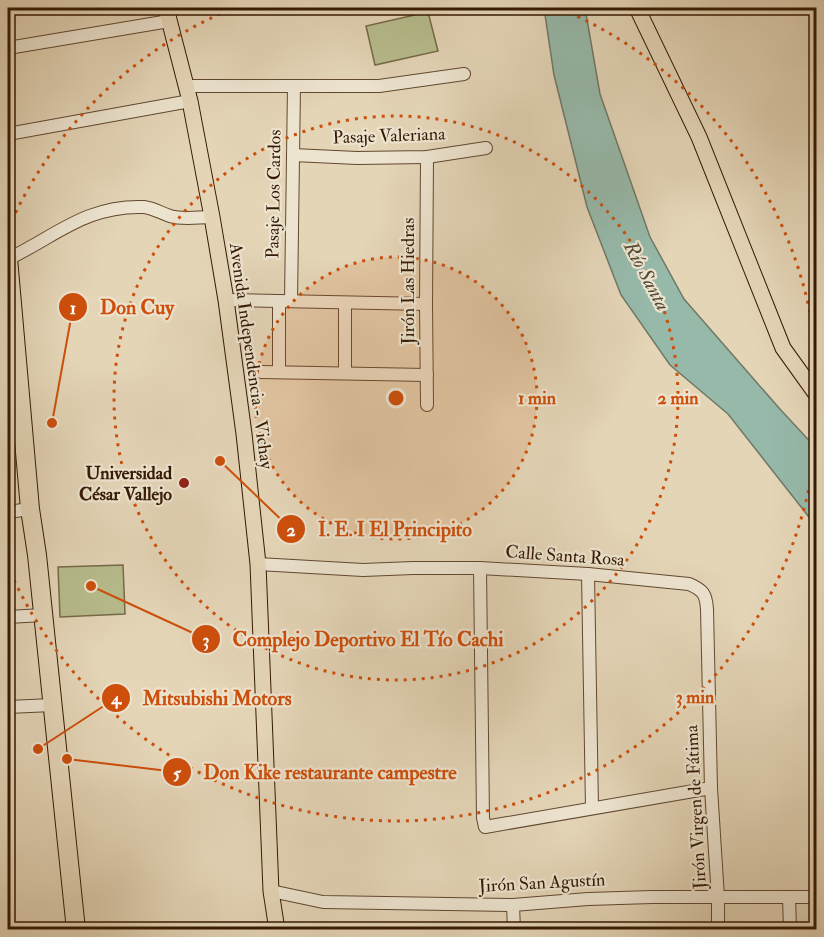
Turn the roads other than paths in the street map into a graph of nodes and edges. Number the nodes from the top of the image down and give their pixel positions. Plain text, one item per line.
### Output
1 (637, 8) edge
2 (167, 14) edge
3 (8, 48) edge
4 (464, 74) dead end
5 (186, 86) junction
6 (294, 86) junction
7 (190, 101) junction
8 (8, 134) edge
9 (486, 147) dead end
10 (293, 155) junction
11 (427, 157) junction
12 (212, 217) junction
13 (8, 258) edge
14 (225, 300) junction
15 (285, 301) junction
16 (345, 303) junction
17 (426, 304) junction
18 (261, 372) dead end
19 (279, 372) junction
20 (345, 373) junction
21 (427, 375) junction
22 (816, 394) edge
23 (427, 405) dead end
24 (30, 509) junction
25 (8, 512) edge
26 (258, 564) junction
27 (480, 568) junction
28 (588, 574) junction
29 (689, 584) joint
30 (43, 615) junction
31 (8, 617) edge
32 (52, 705) junction
33 (8, 707) edge
34 (711, 788) junction
35 (592, 808) junction
36 (271, 891) junction
37 (789, 897) junction
38 (816, 897) edge
39 (718, 898) junction
40 (513, 905) junction
41 (76, 930) edge
42 (277, 930) edge
43 (514, 930) edge
44 (718, 930) edge
45 (790, 930) edge

1 - 22 main road
2 - 3 street
2 - 5 main road, Avenida Independencia - Vichay
4 - 6 street
5 - 6 street
5 - 7 main road, Avenida Independencia - Vichay
6 - 10 street, Pasaje Los Cardos
7 - 8 street
7 - 12 main road, Avenida Independencia - Vichay
9 - 11 street, Pasaje Valeriana
10 - 11 street, Pasaje Valeriana
10 - 15 street, Pasaje Los Cardos
11 - 17 street, Jirón Las Hiedras
12 - 13 street
12 - 14 main road, Avenida Independencia - Vichay
13 - 24 highway
14 - 15 street
14 - 26 main road, Avenida Independencia - Vichay
15 - 16 street
15 - 19 street, Pasaje Los Cardos
16 - 17 street
16 - 20 street
17 - 21 street, Jirón Las Hiedras
18 - 19 street
19 - 20 street
20 - 21 street
21 - 23 street, Jirón Las Hiedras
24 - 25 street
24 - 30 highway
26 - 27 street, Calle Santa Rosa
26 - 36 main road, Avenida Independencia - Vichay
27 - 28 street, Calle Santa Rosa
27 - 35 street
28 - 29 street, Calle Santa Rosa
28 - 35 street
29 - 34 street, Jirón Virgen de Fátima
30 - 31 street
30 - 32 highway
32 - 33 street
32 - 41 highway
34 - 35 street
34 - 39 street, Jirón Virgen de Fátima
36 - 40 street, Jirón San Agustín
36 - 42 main road, Avenida Independencia - Vichay
37 - 38 street, Jirón San Agustín
37 - 39 street, Jirón San Agustín
37 - 45 street
39 - 40 street, Jirón San Agustín
39 - 44 street, Jirón Virgen de Fátima
40 - 43 street

